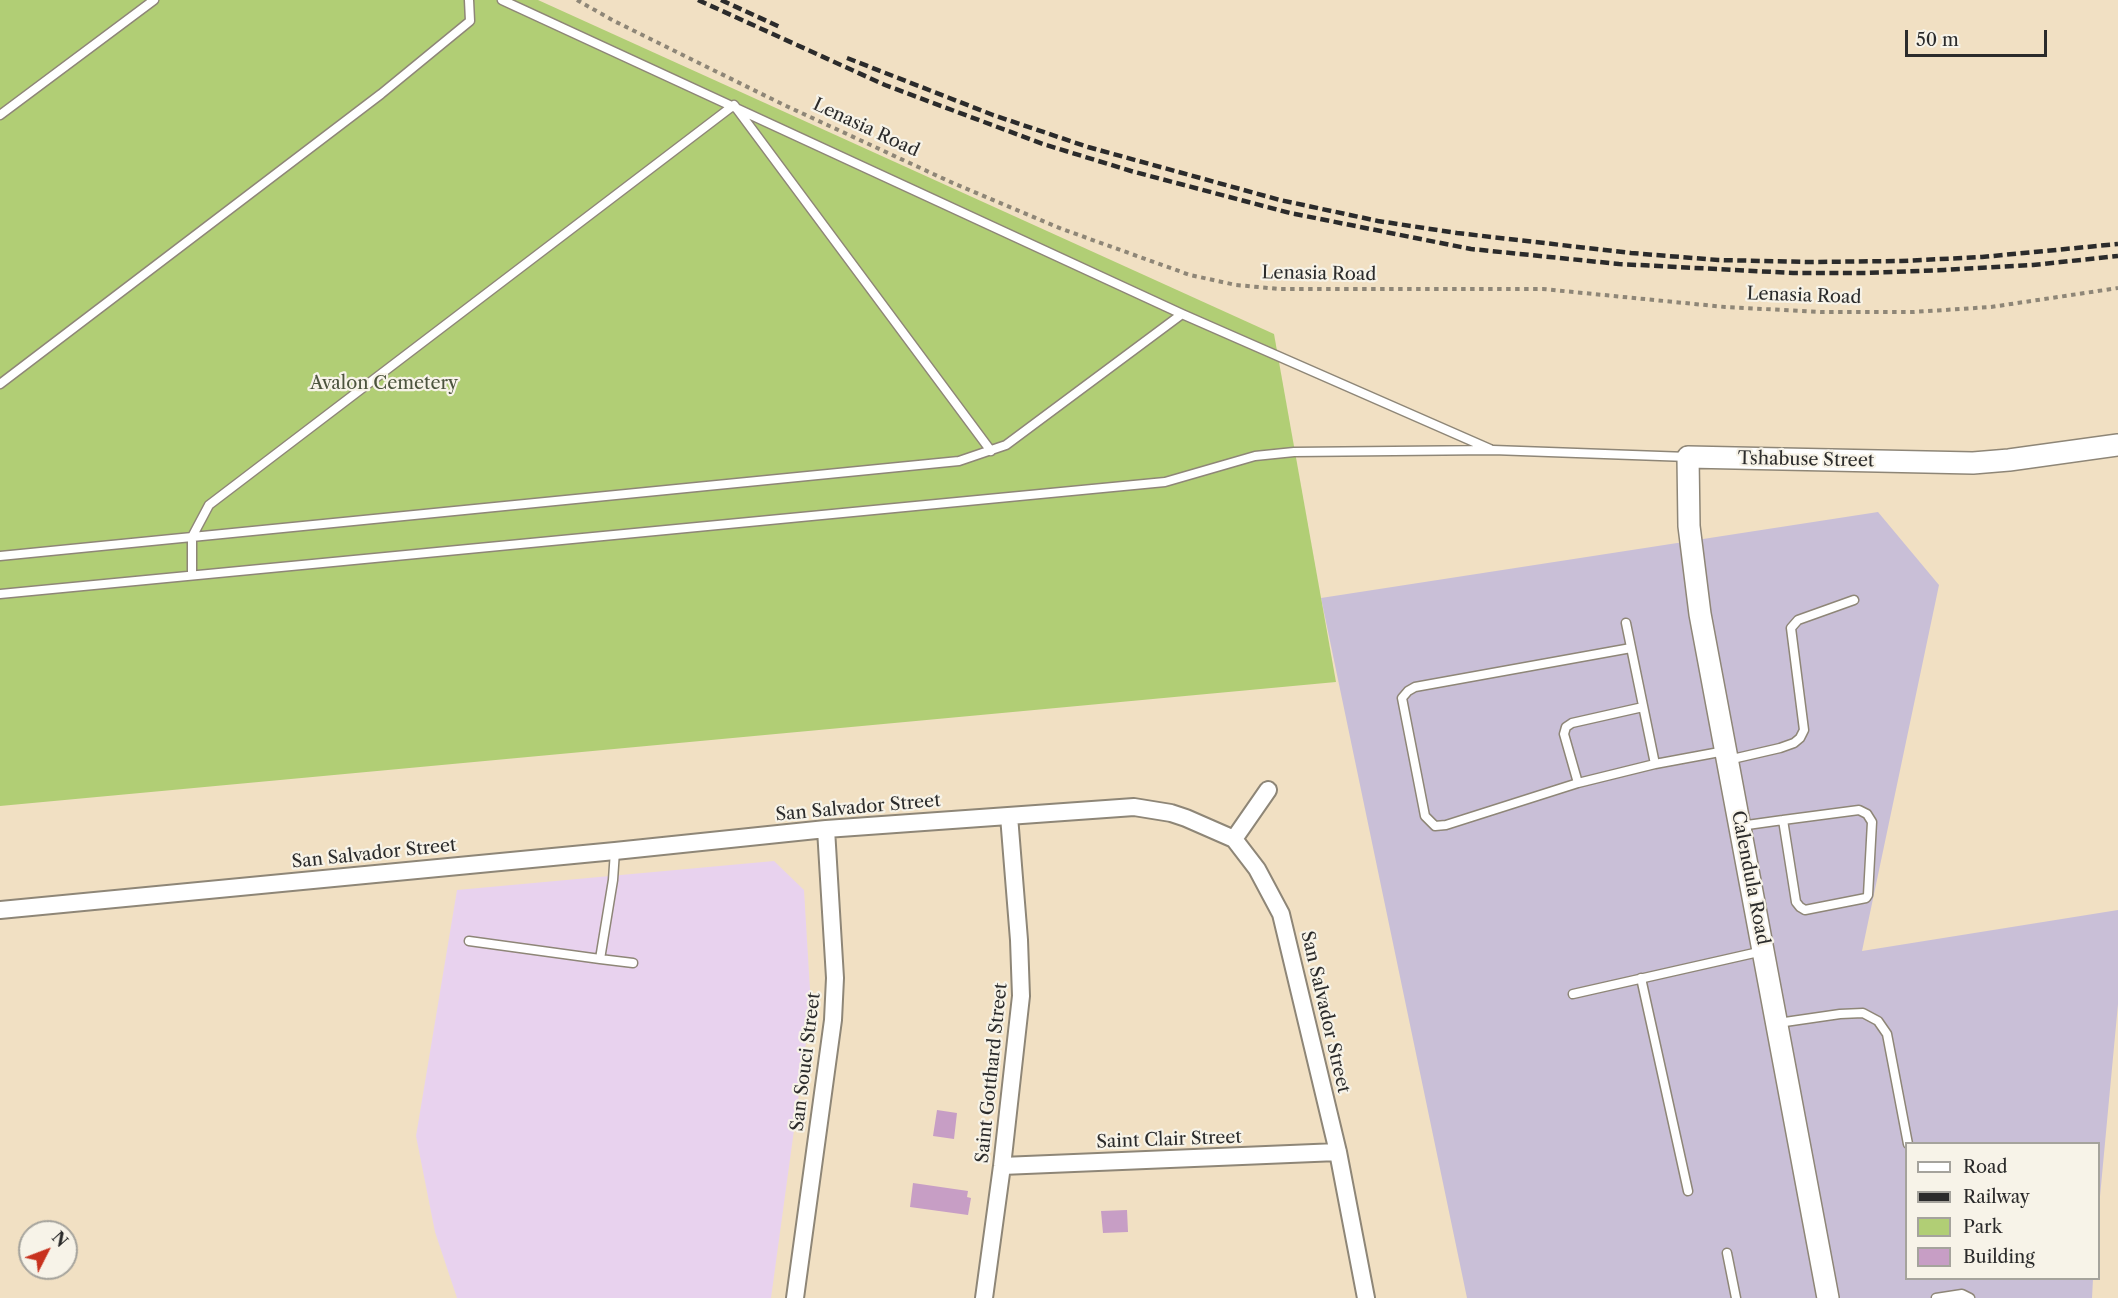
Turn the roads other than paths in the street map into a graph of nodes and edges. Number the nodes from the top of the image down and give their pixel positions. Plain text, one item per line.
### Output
1 (154, 0) edge
2 (469, 0) edge
3 (502, 0) edge
4 (734, 105) junction
5 (0, 115) edge
6 (1182, 314) junction
7 (0, 384) edge
8 (2118, 445) edge
9 (1493, 450) junction
10 (991, 451) junction
11 (1688, 457) junction
12 (192, 537) junction
13 (0, 556) edge
14 (192, 575) junction
15 (0, 594) edge
16 (1854, 600) dead end
17 (1626, 623) dead end
18 (1631, 648) junction
19 (1643, 707) junction
20 (1727, 756) junction
21 (1655, 764) junction
22 (1578, 783) junction
23 (1268, 790) dead end
24 (1009, 816) junction
25 (1783, 820) junction
26 (1740, 826) junction
27 (825, 829) junction
28 (1234, 839) junction
29 (615, 851) junction
30 (0, 910) edge
31 (469, 941) dead end
32 (1763, 951) junction
33 (600, 959) junction
34 (633, 963) dead end
35 (1641, 978) junction
36 (1573, 994) dead end
37 (1778, 1023) junction
38 (1908, 1142) edge
39 (1338, 1152) junction
40 (1002, 1166) junction
41 (1688, 1191) dead end
42 (1727, 1253) dead end
43 (795, 1298) edge
44 (984, 1298) edge
45 (1366, 1298) edge
46 (1736, 1298) edge
47 (1828, 1298) edge
48 (1936, 1298) edge
49 (1970, 1298) edge

1 - 5 lane
2 - 7 lane
3 - 4 lane
4 - 6 lane
4 - 10 lane
4 - 12 lane
6 - 9 lane
6 - 10 lane
8 - 11 street, Tshabuse Street
9 - 11 lane, Tshabuse Street
9 - 14 lane, Tshabuse Street
10 - 12 lane
11 - 20 street, Calendula Road
12 - 13 lane
12 - 14 lane
14 - 15 lane, Tshabuse Street
16 - 20 lane
17 - 18 lane
18 - 19 lane
18 - 22 lane
19 - 21 lane
19 - 22 lane
20 - 21 lane
20 - 26 street, Calendula Road
21 - 22 lane
23 - 28 street
24 - 27 street, San Salvador Street
24 - 28 street, San Salvador Street
24 - 40 street, Saint Gotthard Street
25 - 25 lane
25 - 26 lane
26 - 32 street, Calendula Road
27 - 29 street, San Salvador Street
27 - 43 street, San Souci Street
28 - 39 street, San Salvador Street
29 - 30 street, San Salvador Street
29 - 33 lane
31 - 33 lane
32 - 35 lane
32 - 37 street, Calendula Road
33 - 34 lane
35 - 36 lane
35 - 41 lane
37 - 38 lane
37 - 47 street, Calendula Road
39 - 40 street, Saint Clair Street
39 - 45 street, San Salvador Street
40 - 44 street, Saint Gotthard Street
42 - 46 lane
48 - 49 lane

